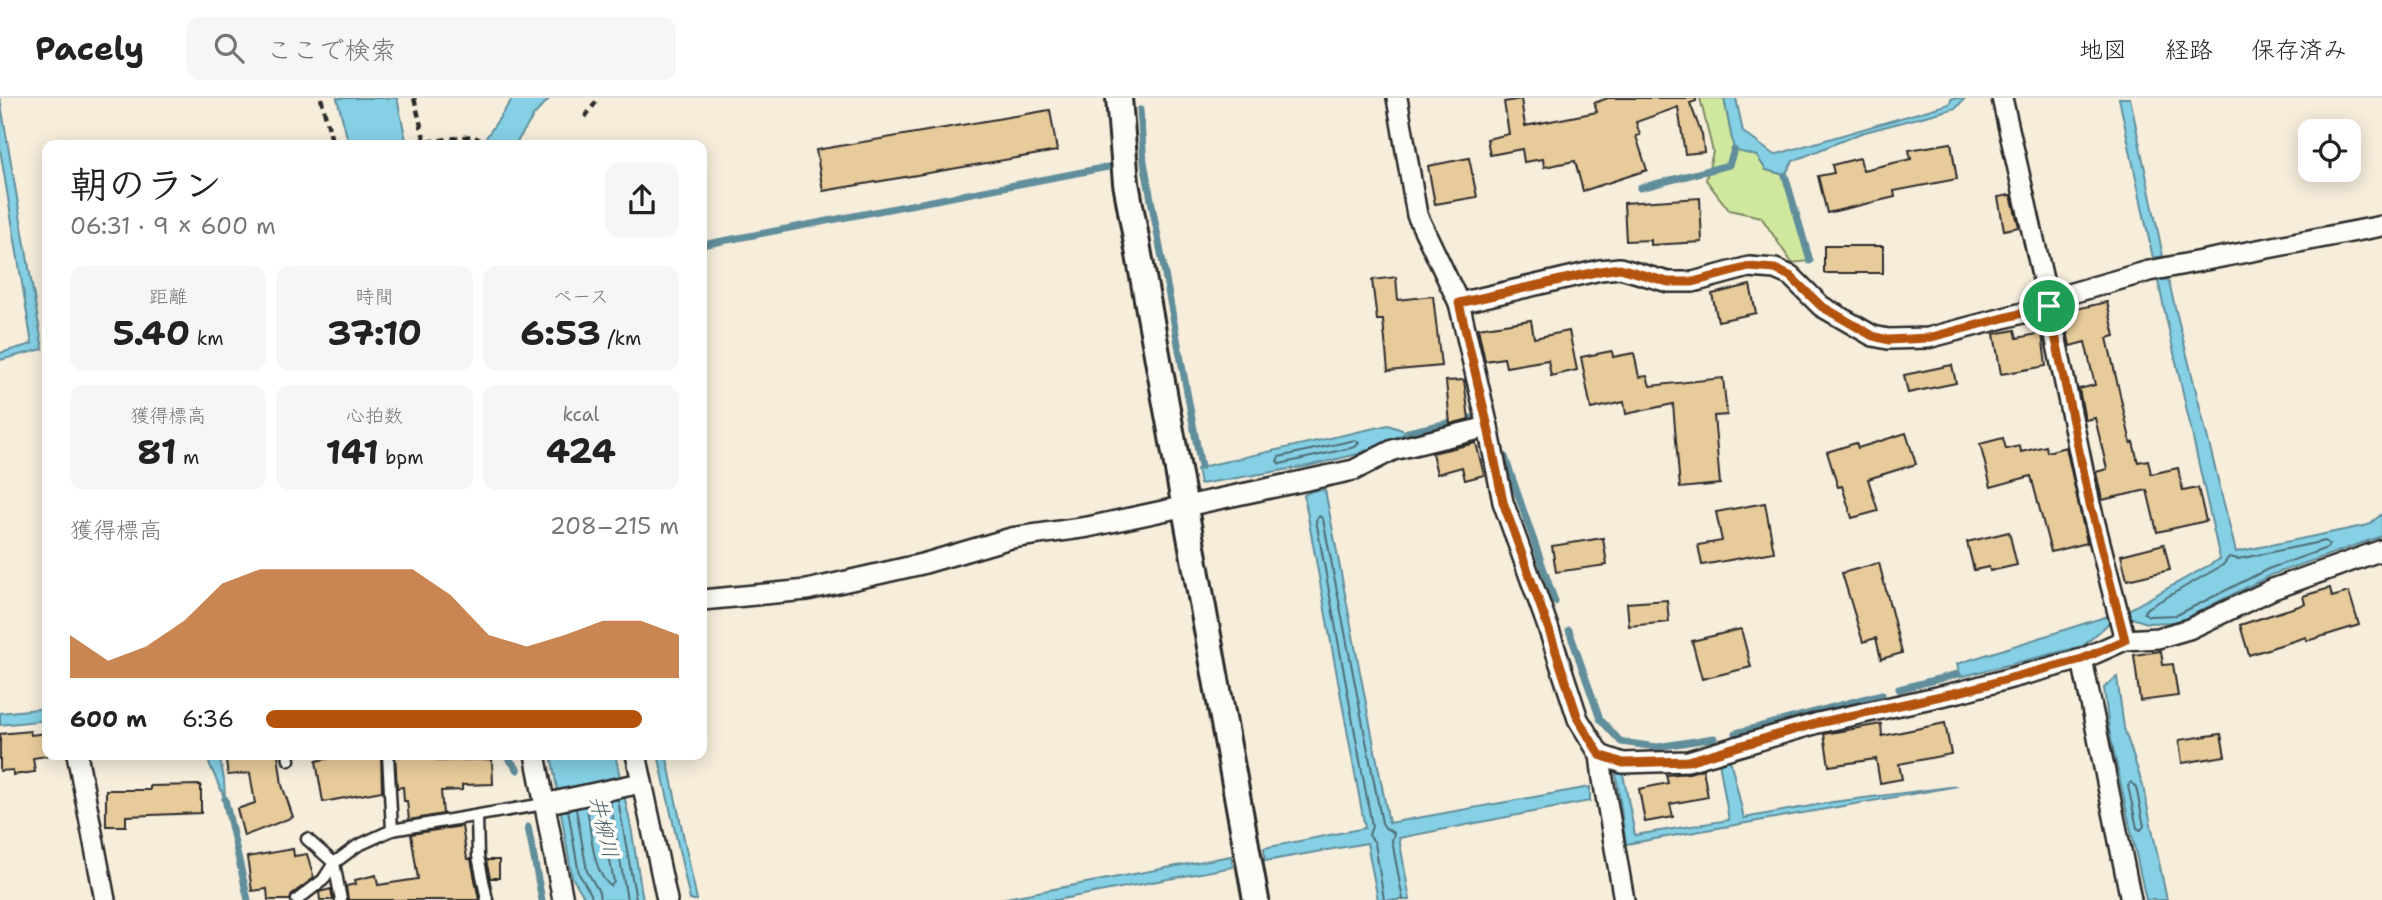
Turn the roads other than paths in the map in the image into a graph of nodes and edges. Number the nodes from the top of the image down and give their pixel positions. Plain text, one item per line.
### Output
1 (1119, 98) edge
2 (1397, 98) edge
3 (2002, 98) edge
4 (2382, 226) edge
5 (1459, 303) junction
6 (2049, 306) junction
7 (1488, 427) junction
8 (1184, 506) junction
9 (2382, 550) edge
10 (707, 600) edge
11 (2121, 624) junction
12 (2082, 659) junction
13 (1600, 755) junction
14 (78, 760) edge
15 (388, 760) edge
16 (536, 760) edge
17 (637, 760) edge
18 (642, 783) junction
19 (544, 804) junction
20 (477, 816) junction
21 (392, 830) junction
22 (307, 839) dead end
23 (334, 863) junction
24 (105, 900) edge
25 (297, 900) edge
26 (341, 900) edge
27 (487, 900) edge
28 (563, 900) edge
29 (667, 900) edge
30 (1256, 900) edge
31 (1625, 900) edge
32 (2131, 900) edge

1 - 8 street
2 - 5 street
3 - 6 street
4 - 6 street
5 - 6 street
5 - 7 street
6 - 11 street
7 - 8 street
7 - 13 street
8 - 10 street
8 - 30 street
9 - 11 street
11 - 12 street
12 - 13 street
12 - 32 street
13 - 31 street
14 - 24 street
15 - 21 lane
16 - 19 street
17 - 18 street
18 - 19 street
18 - 29 street
19 - 20 lane
19 - 28 street
20 - 21 lane
20 - 27 lane
21 - 23 lane
22 - 23 lane
23 - 25 lane
23 - 26 lane

